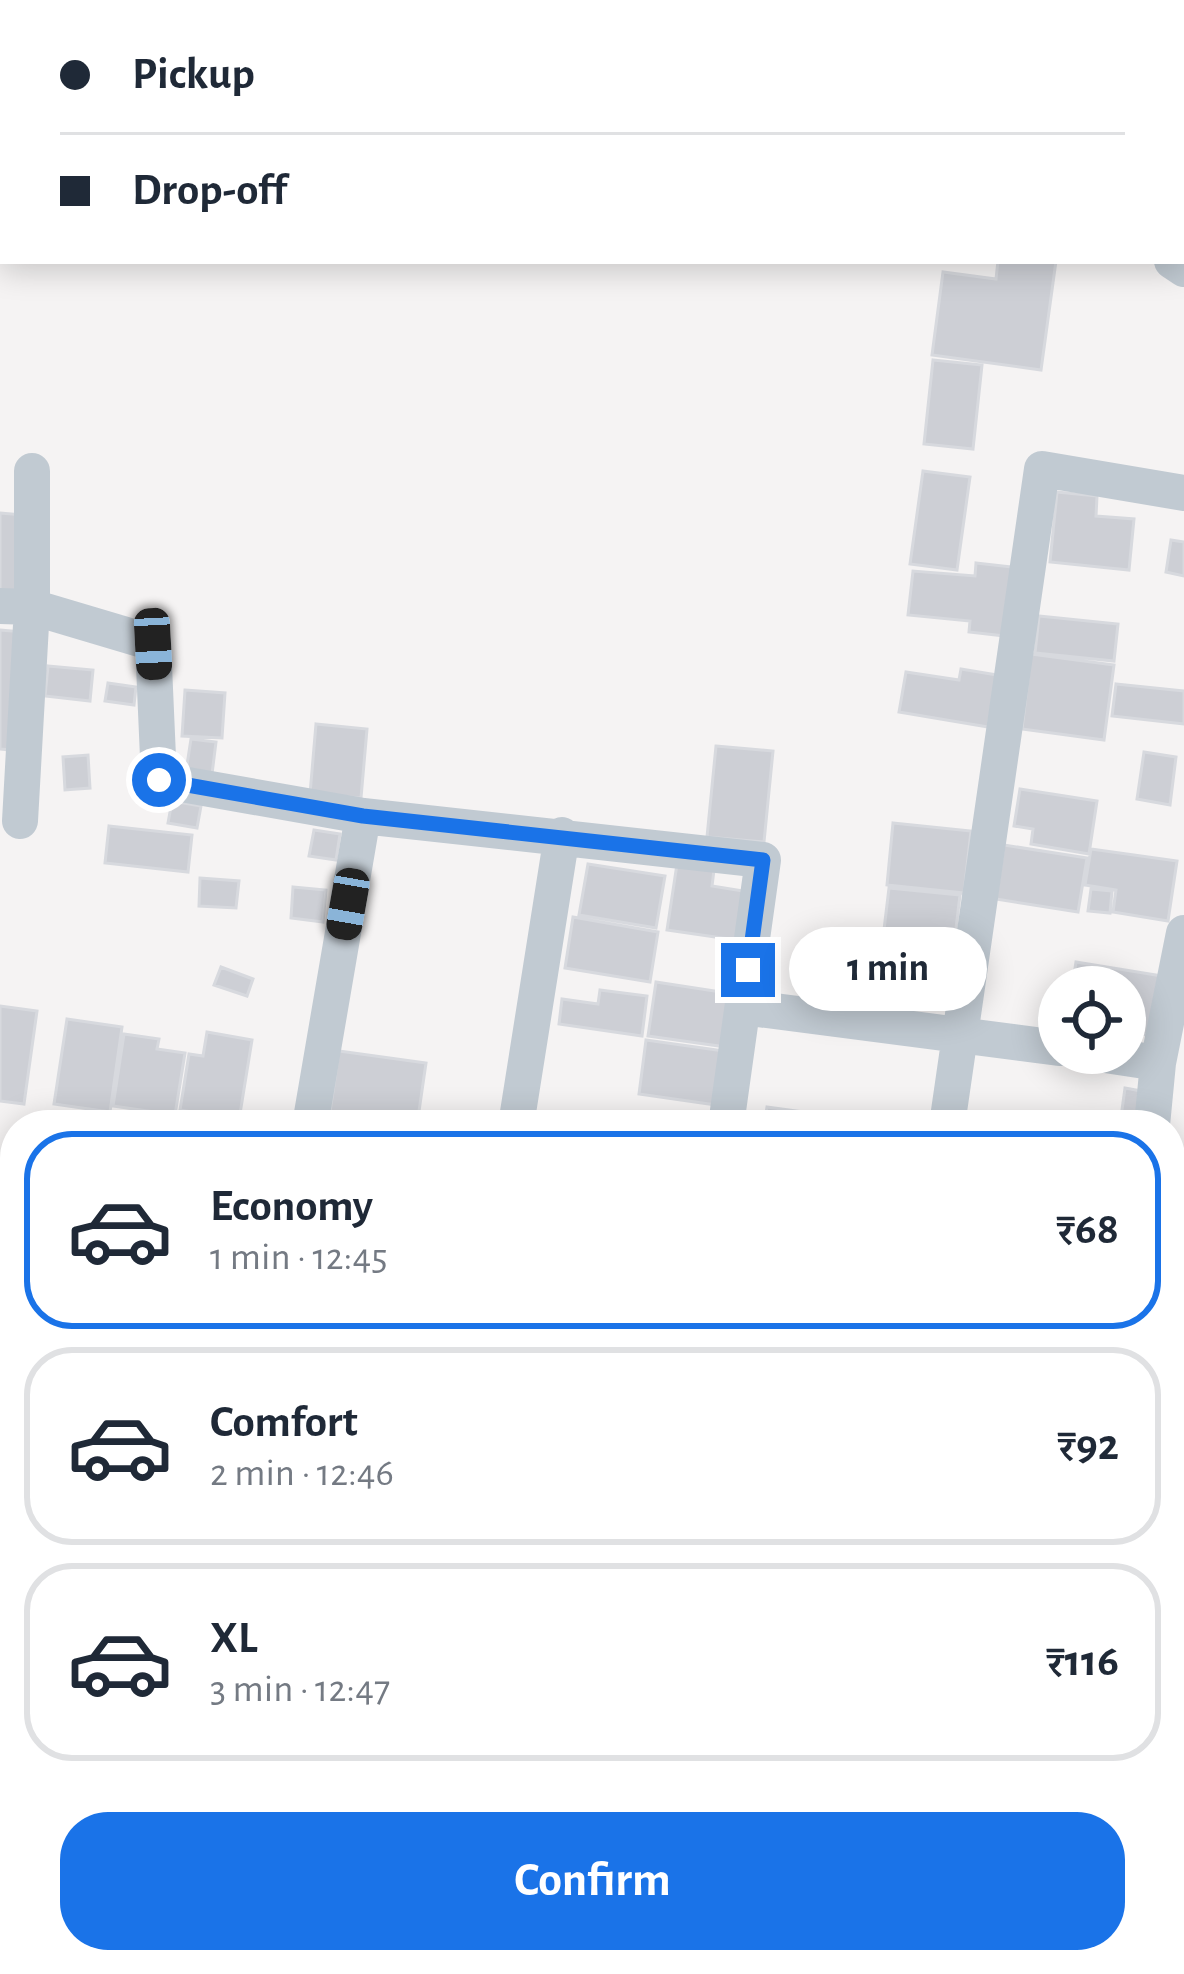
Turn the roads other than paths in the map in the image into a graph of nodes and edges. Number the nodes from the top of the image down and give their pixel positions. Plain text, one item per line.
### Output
1 (32, 471) dead end
2 (1184, 493) edge
3 (16, 607) edge
4 (363, 816) junction
5 (20, 820) dead end
6 (562, 836) junction
7 (1184, 933) edge
8 (743, 1006) junction
9 (962, 1033) junction
10 (1038, 1045) edge
11 (1146, 1061) edge
12 (1158, 1063) junction
13 (313, 1110) edge
14 (518, 1110) edge
15 (728, 1110) edge
16 (949, 1110) edge
17 (1153, 1110) edge

1 - 3 street
2 - 9 street
3 - 4 street
3 - 5 street
4 - 6 street
4 - 13 street
6 - 8 street
6 - 14 street
7 - 12 street
8 - 9 street
8 - 15 street
9 - 10 street
9 - 16 street
11 - 12 street
12 - 17 street

